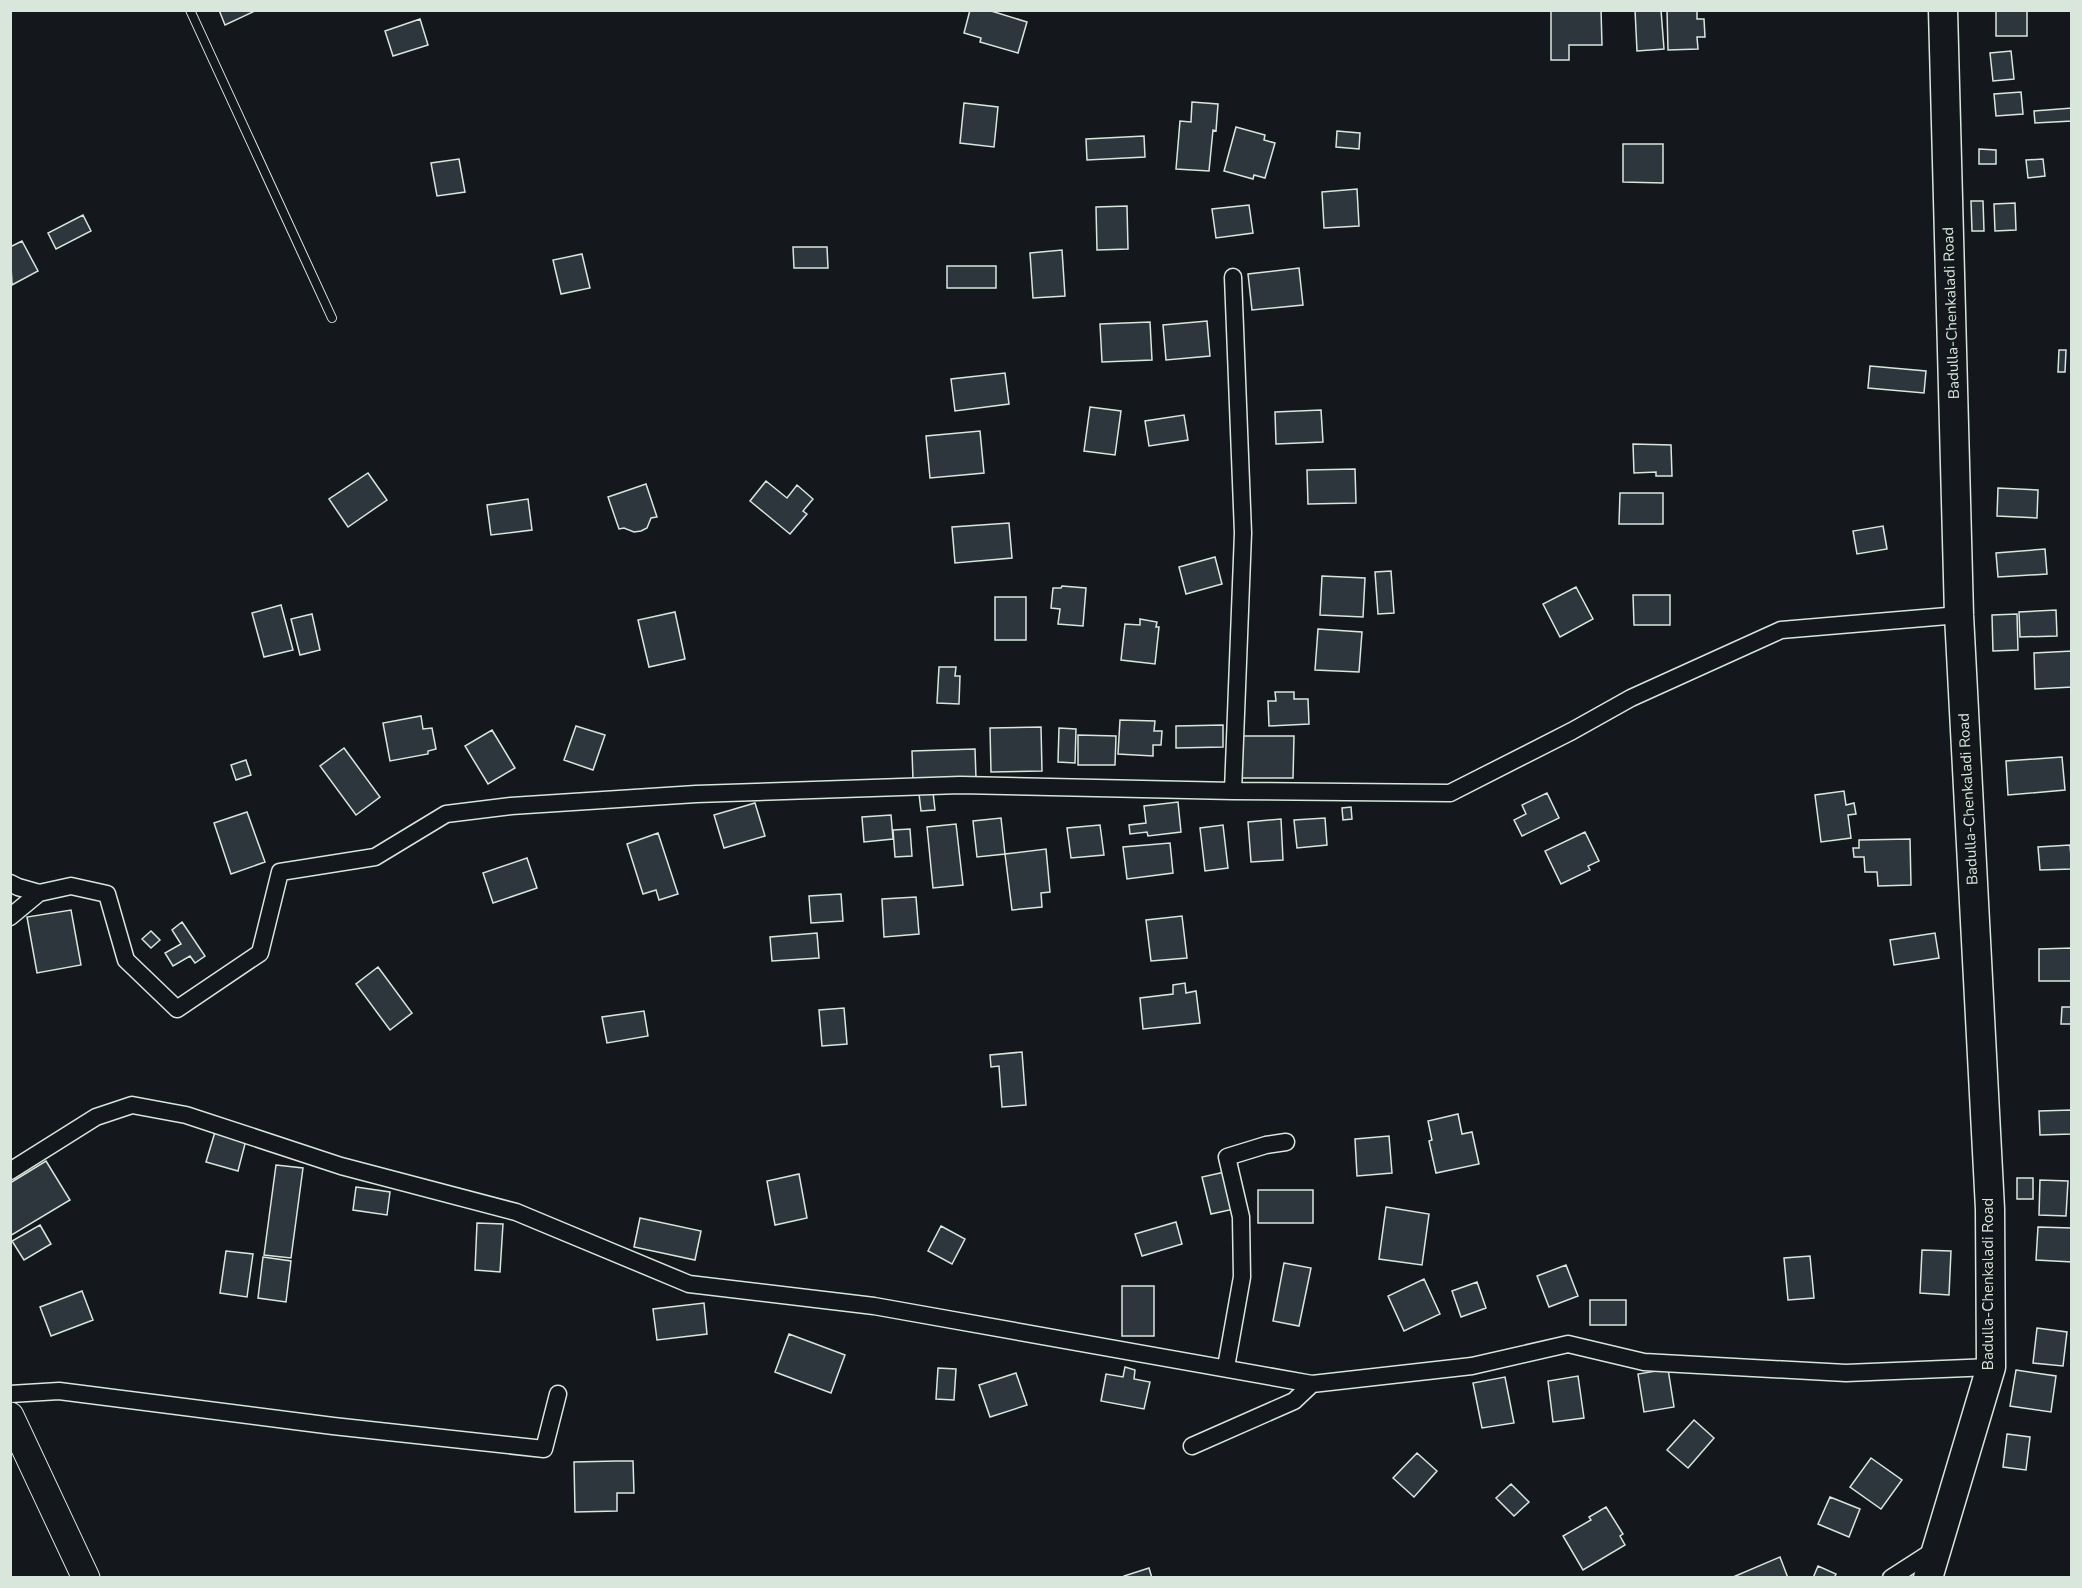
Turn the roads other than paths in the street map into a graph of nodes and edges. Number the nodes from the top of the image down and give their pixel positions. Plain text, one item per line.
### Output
1 (190, 10) edge
2 (1943, 10) edge
3 (1233, 277) dead end
4 (332, 318) dead end
5 (1959, 615) junction
6 (1233, 791) junction
7 (10, 883) edge
8 (39, 893) junction
9 (10, 917) edge
10 (1286, 1142) dead end
11 (10, 1171) edge
12 (1226, 1367) junction
13 (1991, 1367) junction
14 (1312, 1384) junction
15 (10, 1394) edge
16 (558, 1394) dead end
17 (10, 1416) edge
18 (1192, 1446) dead end
19 (1938, 1547) junction
20 (86, 1578) edge
21 (1891, 1578) edge
22 (1928, 1578) edge

1 - 4 lane
2 - 5 highway, Badulla-Chenkaladi Road
3 - 6 street
5 - 6 street
5 - 13 highway, Badulla-Chenkaladi Road
6 - 8 street
7 - 8 street
8 - 9 street
10 - 12 street
11 - 12 street
12 - 14 street
13 - 14 street
13 - 19 highway, Badulla-Chenkaladi Road
14 - 18 street
15 - 16 street
17 - 20 main road
19 - 21 street
19 - 22 highway, Badulla-Chenkaladi Road

